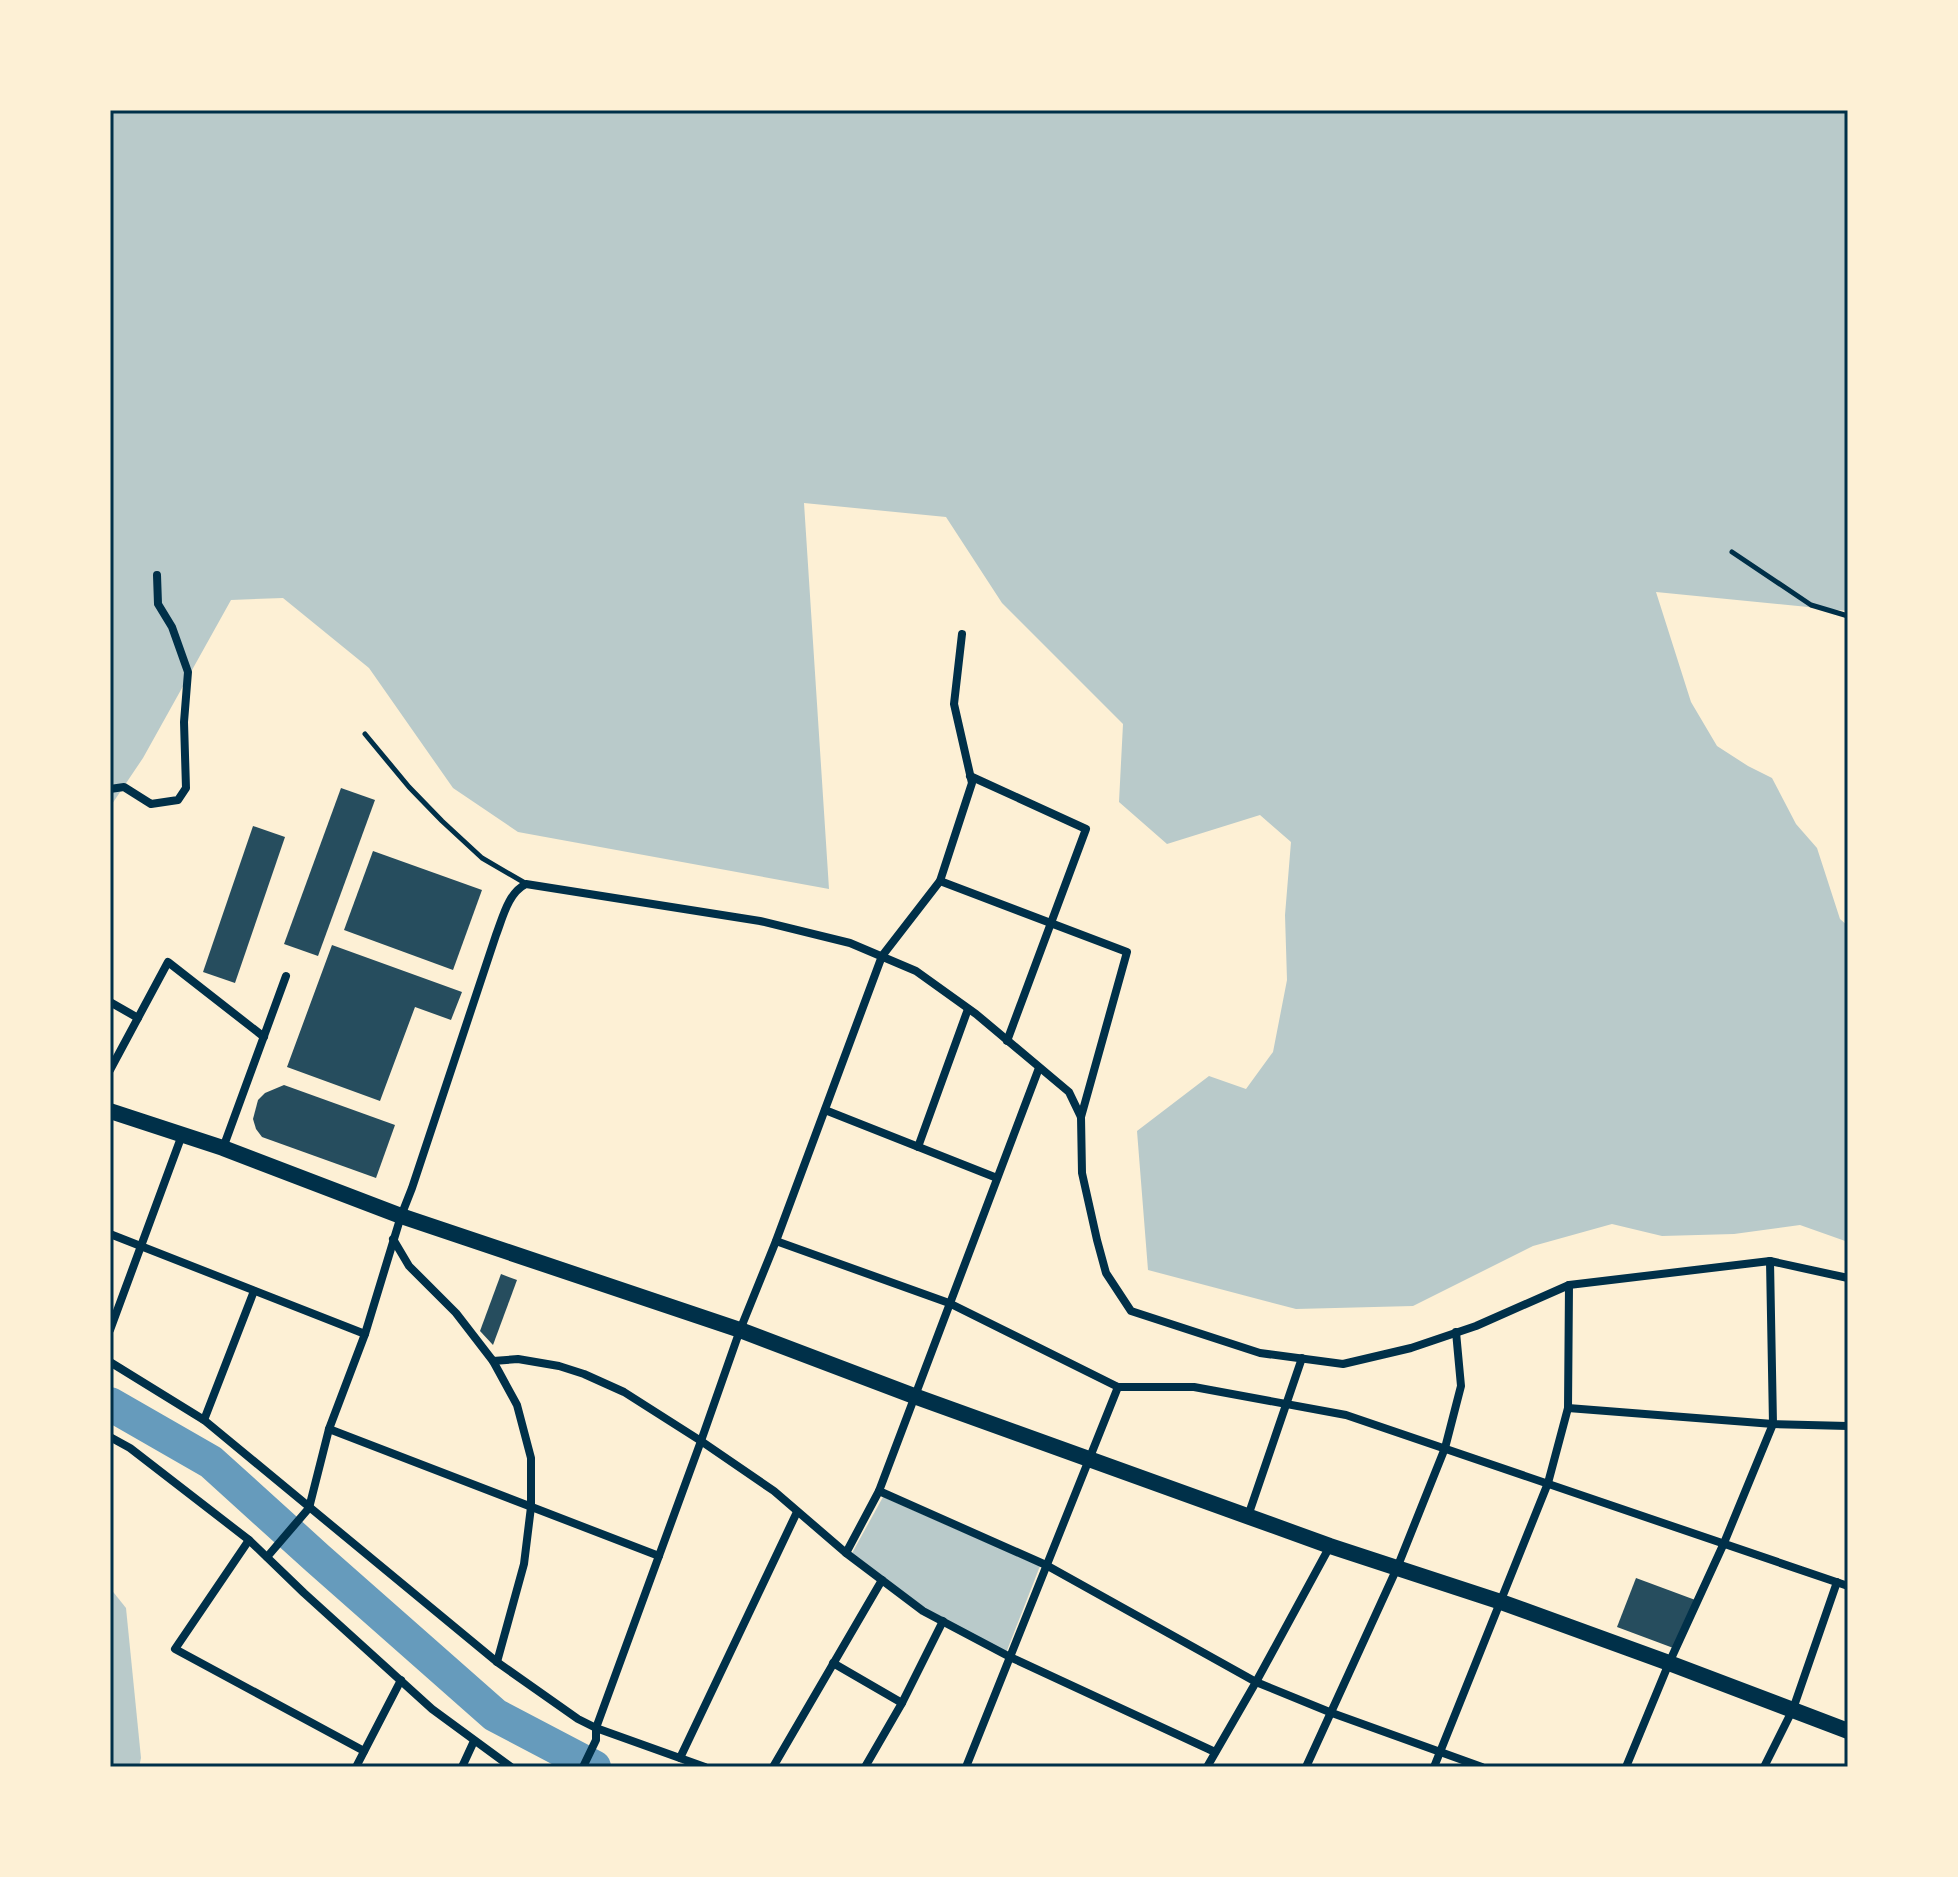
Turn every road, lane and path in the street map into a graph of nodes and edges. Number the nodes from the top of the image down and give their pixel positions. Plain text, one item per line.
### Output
1 (1732, 552) dead end
2 (157, 575) dead end
3 (1848, 616) edge
4 (962, 634) dead end
5 (365, 734) dead end
6 (970, 776) junction
7 (110, 789) edge
8 (940, 881) junction
9 (526, 884) junction
10 (1050, 922) junction
11 (882, 956) junction
12 (286, 976) dead end
13 (110, 1002) edge
14 (968, 1009) junction
15 (138, 1018) junction
16 (264, 1037) junction
17 (1007, 1041) junction
18 (1039, 1068) junction
19 (110, 1070) edge
20 (825, 1110) junction
21 (110, 1111) edge
22 (1081, 1117) junction
23 (182, 1135) junction
24 (918, 1147) junction
25 (223, 1148) junction
26 (997, 1178) junction
27 (401, 1216) junction
28 (110, 1234) edge
29 (393, 1239) junction
30 (776, 1241) junction
31 (142, 1247) junction
32 (1770, 1261) junction
33 (1848, 1278) edge
34 (1569, 1285) junction
35 (254, 1291) junction
36 (949, 1303) junction
37 (110, 1330) edge
38 (740, 1330) junction
39 (1456, 1332) junction
40 (365, 1334) junction
41 (1302, 1358) junction
42 (493, 1361) junction
43 (110, 1362) edge
44 (1118, 1387) junction
45 (914, 1396) junction
46 (1286, 1404) junction
47 (1568, 1408) junction
48 (204, 1420) junction
49 (1773, 1424) junction
50 (1848, 1426) edge
51 (329, 1429) junction
52 (110, 1437) edge
53 (701, 1441) junction
54 (1445, 1448) junction
55 (1089, 1459) junction
56 (1548, 1483) junction
57 (879, 1491) junction
58 (531, 1507) junction
59 (309, 1508) junction
60 (797, 1512) junction
61 (1248, 1516) junction
62 (249, 1540) junction
63 (1724, 1543) junction
64 (1330, 1546) junction
65 (846, 1553) junction
66 (659, 1556) junction
67 (267, 1557) junction
68 (1046, 1565) junction
69 (1397, 1568) junction
70 (882, 1580) junction
71 (1837, 1582) junction
72 (1848, 1586) edge
73 (1501, 1602) junction
74 (943, 1621) junction
75 (1010, 1657) junction
76 (497, 1662) junction
77 (833, 1663) junction
78 (1669, 1663) junction
79 (401, 1680) junction
80 (1256, 1682) junction
81 (902, 1703) junction
82 (1793, 1709) junction
83 (1332, 1713) junction
84 (596, 1728) junction
85 (1848, 1731) edge
86 (474, 1741) junction
87 (364, 1751) junction
88 (1441, 1751) junction
89 (1215, 1752) junction
90 (680, 1758) junction
91 (356, 1767) edge
92 (462, 1767) edge
93 (511, 1767) edge
94 (583, 1767) edge
95 (705, 1767) edge
96 (773, 1767) edge
97 (865, 1767) edge
98 (966, 1767) edge
99 (1207, 1767) edge
100 (1306, 1767) edge
101 (1434, 1767) edge
102 (1482, 1767) edge
103 (1626, 1767) edge
104 (1764, 1767) edge

1 - 3 lane
2 - 7 street
4 - 6 street
5 - 9 lane
6 - 8 street
6 - 10 street
8 - 10 street
8 - 11 street
9 - 11 street
9 - 27 street
10 - 17 street
10 - 22 street
11 - 14 street
11 - 20 street
12 - 16 street
13 - 15 street
14 - 17 street
14 - 24 street
15 - 16 street
15 - 19 street
16 - 25 street
17 - 18 street
18 - 22 street
18 - 26 street
20 - 24 street
20 - 30 street
21 - 23 highway
22 - 41 street
23 - 25 highway
23 - 31 street
24 - 26 street
25 - 27 highway
26 - 36 street
27 - 29 street
27 - 38 highway
28 - 31 street
29 - 40 street
29 - 42 street
30 - 36 street
30 - 38 street
31 - 35 street
31 - 37 street
32 - 33 street
32 - 34 street
32 - 49 street
34 - 39 street
34 - 47 street
35 - 40 street
35 - 48 street
36 - 44 street
36 - 45 street
38 - 45 highway
38 - 53 street
39 - 41 street
39 - 54 street
40 - 51 street
41 - 46 street
42 - 53 street
42 - 58 street
43 - 48 street
44 - 46 street
44 - 55 street
45 - 55 highway
45 - 57 street
46 - 54 street
46 - 61 street
47 - 49 street
47 - 56 street
48 - 59 street
49 - 50 street
49 - 63 street
51 - 58 street
51 - 59 street
52 - 62 street
53 - 60 street
53 - 66 street
54 - 56 street
54 - 69 street
55 - 61 highway
55 - 68 street
56 - 63 street
56 - 73 street
57 - 65 street
57 - 68 street
58 - 66 street
58 - 76 street
59 - 67 street
59 - 76 street
60 - 65 street
60 - 90 street
61 - 64 highway
62 - 67 street
62 - 87 street
63 - 71 street
63 - 78 street
64 - 69 highway
64 - 80 street
65 - 70 street
66 - 84 street
67 - 79 street
68 - 75 street
68 - 80 street
69 - 73 highway
69 - 83 street
70 - 74 street
70 - 77 street
71 - 72 street
71 - 82 street
73 - 78 highway
73 - 88 street
74 - 75 street
74 - 81 street
75 - 89 street
75 - 98 street
76 - 84 street
77 - 81 street
77 - 96 street
78 - 82 highway
78 - 103 street
79 - 86 street
79 - 87 street
80 - 83 street
80 - 89 street
81 - 97 street
82 - 85 highway
82 - 104 street
83 - 88 street
83 - 100 street
84 - 90 street
84 - 94 street
86 - 92 street
86 - 93 street
87 - 91 street
88 - 101 street
88 - 102 street
89 - 99 street
90 - 95 street

